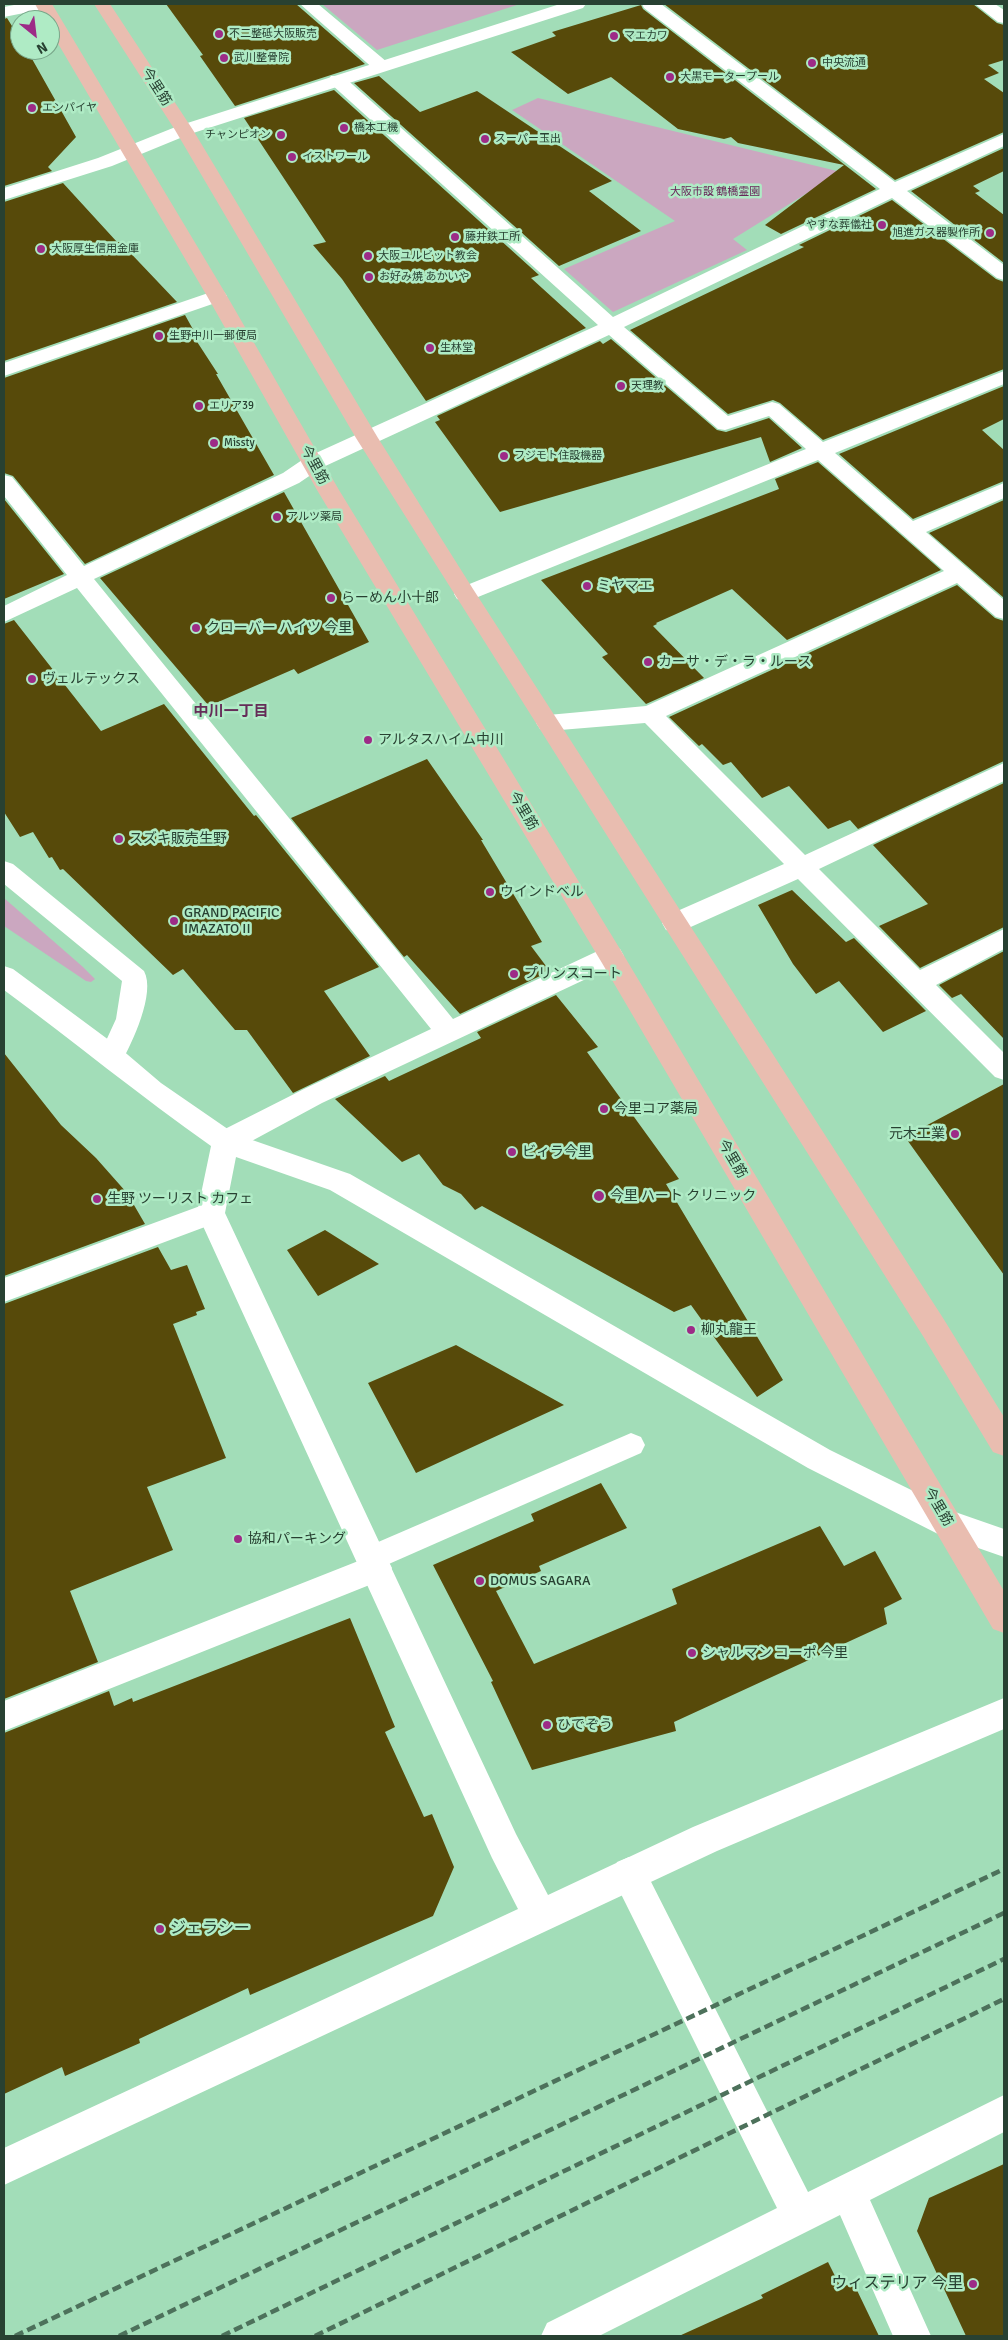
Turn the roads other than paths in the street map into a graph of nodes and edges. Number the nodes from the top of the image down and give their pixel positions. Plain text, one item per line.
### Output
1 (43, 4) edge
2 (102, 4) edge
3 (308, 4) edge
4 (577, 4) edge
5 (650, 4) edge
6 (984, 4) edge
7 (4, 12) edge
8 (1004, 18) edge
9 (381, 66) junction
10 (336, 80) junction
11 (184, 130) junction
12 (1004, 139) edge
13 (130, 152) junction
14 (895, 189) junction
15 (4, 194) edge
16 (1004, 274) edge
17 (216, 296) junction
18 (611, 326) junction
19 (4, 370) edge
20 (1004, 377) edge
21 (368, 438) junction
22 (822, 452) junction
23 (313, 462) junction
24 (4, 482) edge
25 (1004, 490) edge
26 (911, 530) junction
27 (960, 573) junction
28 (80, 577) junction
29 (465, 594) junction
30 (1004, 612) edge
31 (4, 615) edge
32 (650, 714) junction
33 (548, 723) junction
34 (1004, 771) edge
35 (801, 867) junction
36 (4, 870) edge
37 (675, 923) junction
38 (1004, 938) edge
39 (612, 956) junction
40 (4, 976) edge
41 (917, 983) junction
42 (448, 1032) junction
43 (112, 1056) junction
44 (1004, 1070) edge
45 (225, 1142) junction
46 (211, 1213) junction
47 (4, 1290) edge
48 (1004, 1443) edge
49 (631, 1445) dead end
50 (949, 1524) junction
51 (1004, 1543) edge
52 (374, 1562) junction
53 (1004, 1619) edge
54 (1004, 1713) edge
55 (4, 1716) edge
56 (629, 1874) junction
57 (540, 1915) junction
58 (1004, 2113) edge
59 (4, 2167) edge
60 (848, 2192) junction
61 (800, 2215) junction
62 (560, 2336) edge
63 (912, 2336) edge

1 - 7 street
1 - 13 main road, 今里筋
2 - 11 main road, 今里筋
3 - 9 street
4 - 9 street
5 - 14 street
6 - 8 street
9 - 10 street
10 - 11 street
10 - 18 street
11 - 13 street
11 - 21 main road, 今里筋
12 - 14 street
13 - 15 street
13 - 17 main road, 今里筋
14 - 16 street
14 - 18 street
17 - 19 street
17 - 23 main road, 今里筋
18 - 21 street
18 - 22 street
20 - 22 street
21 - 23 street
21 - 29 main road, 今里筋
22 - 26 street
22 - 29 street
23 - 28 street
23 - 39 main road, 今里筋
24 - 28 street
25 - 26 street
26 - 27 street
27 - 30 street
27 - 32 street
28 - 31 street
28 - 42 street
29 - 33 main road, 今里筋
32 - 33 street
32 - 35 street
33 - 37 main road, 今里筋
34 - 35 street
35 - 37 street
35 - 41 street
36 - 43 street
37 - 48 main road, 今里筋
38 - 41 street
39 - 42 street
39 - 50 main road, 今里筋
40 - 43 street
41 - 44 street
42 - 45 street
43 - 45 street
45 - 46 street
45 - 50 street
46 - 47 street
46 - 52 street
49 - 52 lane
50 - 51 street
50 - 53 main road, 今里筋
52 - 55 street
52 - 57 street
54 - 56 street
56 - 57 street
56 - 61 street
57 - 59 street
58 - 60 street
60 - 61 street
60 - 63 street
61 - 62 street

